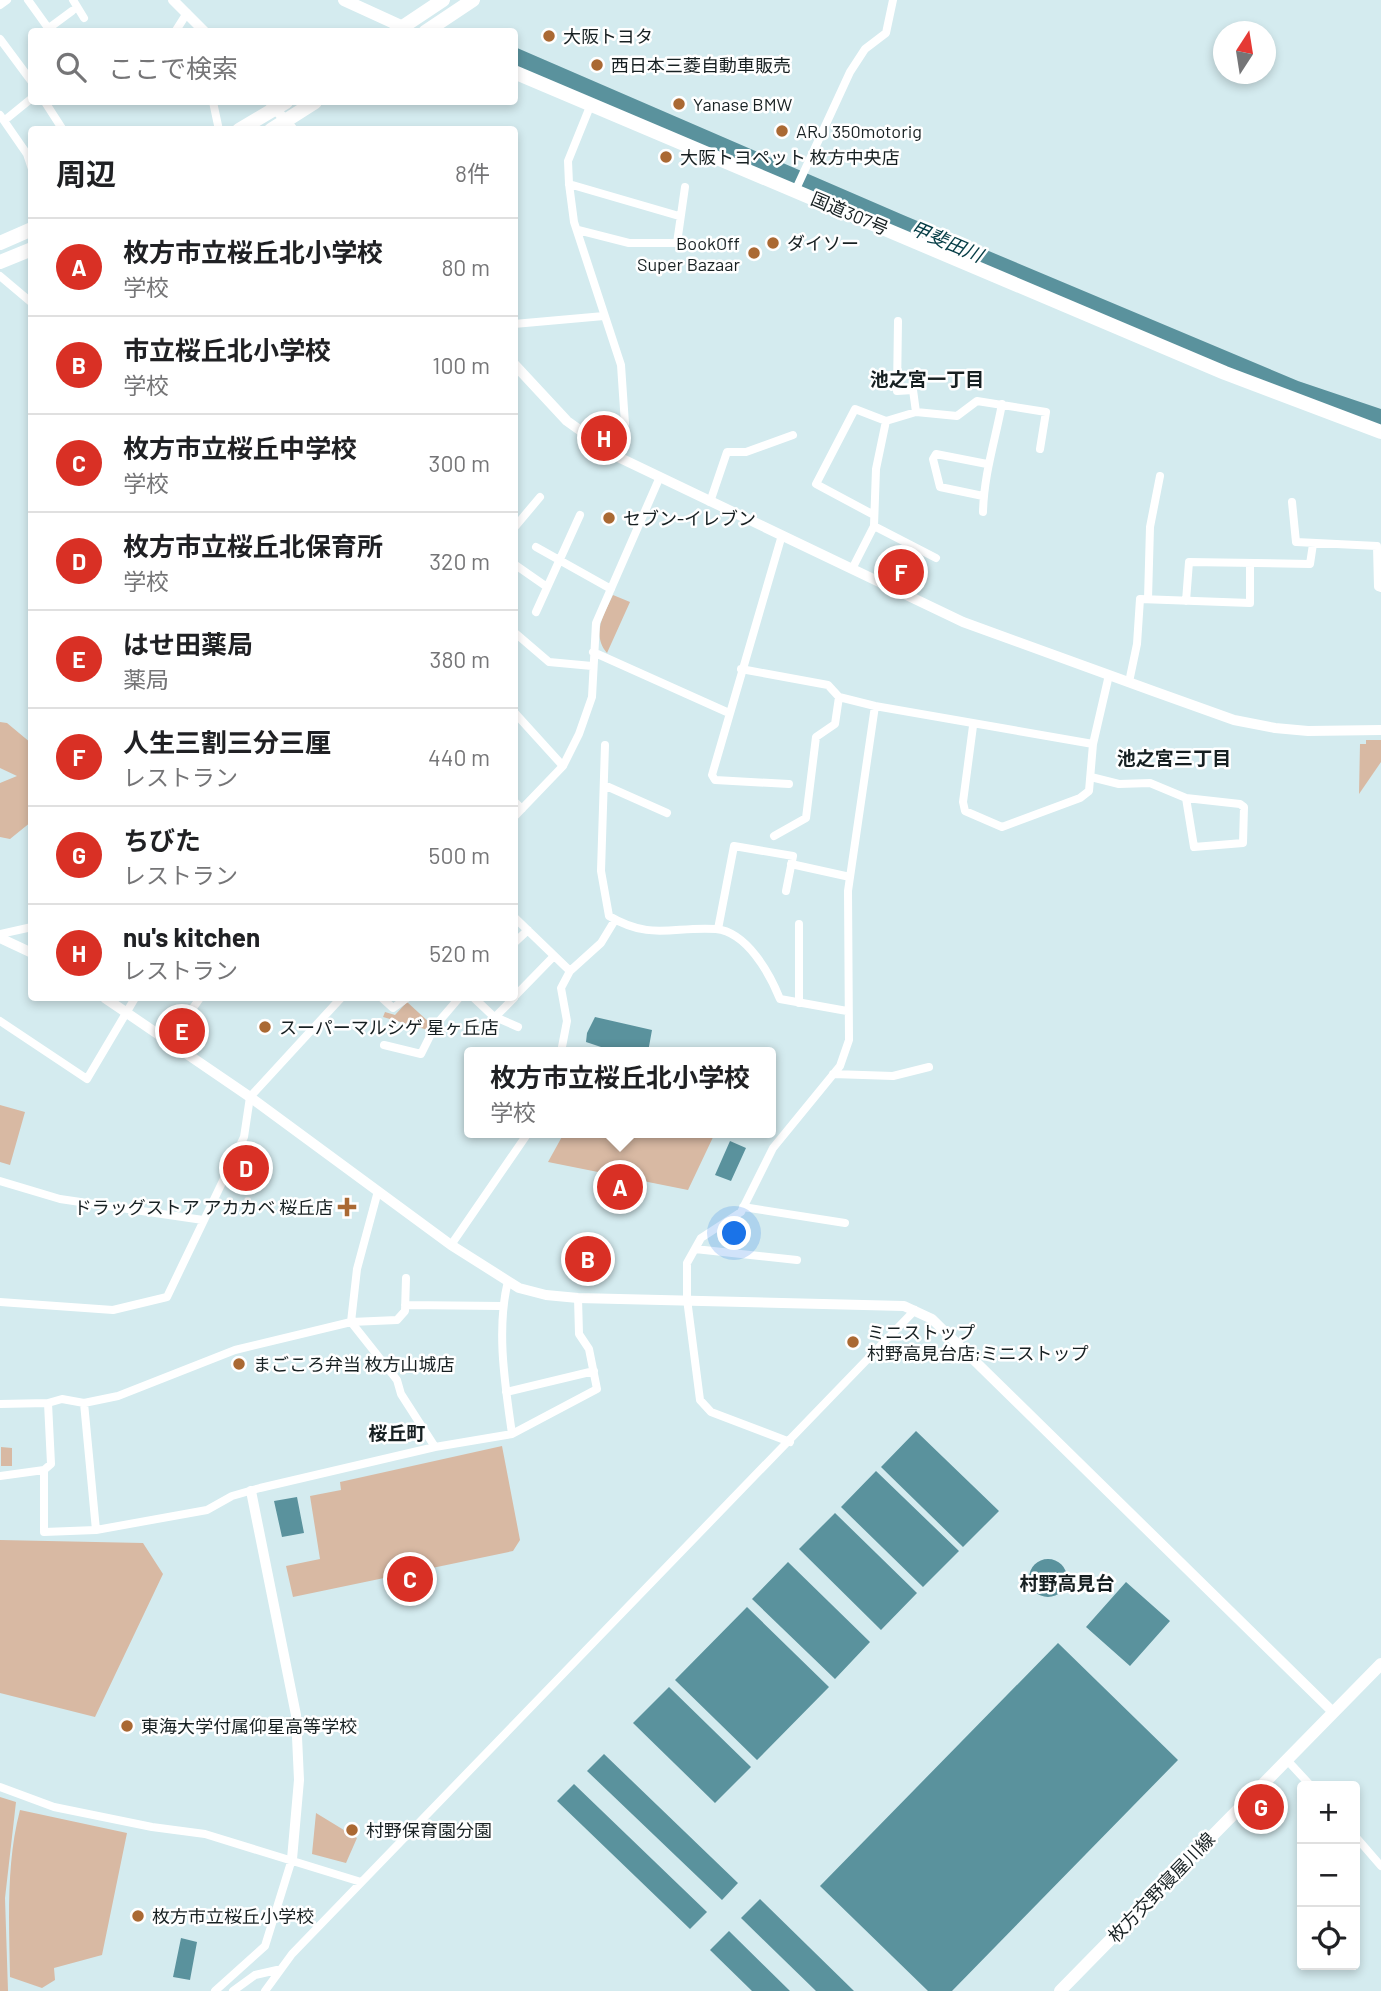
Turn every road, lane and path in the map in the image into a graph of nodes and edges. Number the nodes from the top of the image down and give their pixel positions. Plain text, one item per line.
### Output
1 (7, 0) edge
2 (28, 0) edge
3 (73, 0) edge
4 (173, 0) edge
5 (344, 0) edge
6 (443, 0) edge
7 (473, 0) edge
8 (892, 0) edge
9 (0, 5) edge
10 (72, 11) dead end
11 (187, 13) junction
12 (84, 18) dead end
13 (49, 28) edge
14 (52, 28) edge
15 (178, 28) edge
16 (199, 28) edge
17 (400, 28) edge
18 (407, 28) edge
19 (431, 28) edge
20 (0, 39) edge
21 (518, 74) edge
22 (28, 77) edge
23 (28, 101) edge
24 (591, 104) junction
25 (47, 105) edge
26 (214, 105) edge
27 (276, 105) edge
28 (278, 105) edge
29 (312, 105) edge
30 (2, 118) edge
31 (289, 125) edge
32 (60, 126) edge
33 (218, 126) edge
34 (245, 126) edge
35 (28, 157) edge
36 (569, 184) junction
37 (685, 187) dead end
38 (796, 189) junction
39 (679, 216) junction
40 (578, 230) junction
41 (28, 231) edge
42 (0, 243) edge
43 (28, 251) edge
44 (0, 262) edge
45 (0, 276) edge
46 (28, 300) edge
47 (604, 316) junction
48 (898, 321) dead end
49 (518, 324) edge
50 (518, 368) edge
51 (1002, 404) junction
52 (916, 412) junction
53 (886, 421) junction
54 (1381, 432) edge
55 (793, 435) dead end
56 (1040, 449) dead end
57 (616, 456) junction
58 (987, 464) junction
59 (1160, 476) dead end
60 (659, 479) junction
61 (984, 496) junction
62 (540, 497) dead end
63 (710, 502) junction
64 (1292, 502) dead end
65 (983, 512) dead end
66 (872, 514) junction
67 (580, 515) dead end
68 (518, 523) edge
69 (874, 526) junction
70 (782, 535) junction
71 (1313, 544) junction
72 (536, 547) dead end
73 (936, 558) dead end
74 (558, 561) junction
75 (1250, 565) junction
76 (518, 567) edge
77 (852, 569) junction
78 (547, 587) junction
79 (1381, 588) edge
80 (611, 589) junction
81 (1148, 599) junction
82 (1186, 601) junction
83 (536, 612) dead end
84 (518, 635) edge
85 (593, 652) junction
86 (592, 666) junction
87 (741, 669) junction
88 (1109, 675) junction
89 (1129, 682) junction
90 (839, 697) junction
91 (875, 706) junction
92 (729, 713) junction
93 (518, 716) edge
94 (973, 726) junction
95 (1381, 730) edge
96 (1093, 744) junction
97 (606, 745) dead end
98 (563, 766) junction
99 (1091, 777) junction
100 (789, 784) dead end
101 (604, 785) junction
102 (1186, 798) junction
103 (518, 805) edge
104 (522, 809) junction
105 (518, 813) edge
106 (667, 813) dead end
107 (774, 836) dead end
108 (791, 864) junction
109 (850, 877) junction
110 (786, 891) dead end
111 (615, 920) junction
112 (518, 921) edge
113 (799, 924) dead end
114 (28, 928) edge
115 (719, 929) junction
116 (528, 930) junction
117 (0, 936) edge
118 (518, 939) edge
119 (28, 951) edge
120 (554, 956) junction
121 (570, 971) junction
122 (518, 993) edge
123 (110, 1001) edge
124 (133, 1001) edge
125 (198, 1001) edge
126 (338, 1001) edge
127 (385, 1001) edge
128 (403, 1001) edge
129 (456, 1001) edge
130 (477, 1001) edge
131 (510, 1001) edge
132 (799, 1003) junction
133 (126, 1012) junction
134 (847, 1012) junction
135 (495, 1017) junction
136 (0, 1021) edge
137 (518, 1027) dead end
138 (170, 1041) junction
139 (384, 1045) dead end
140 (562, 1047) edge
141 (929, 1067) dead end
142 (833, 1074) junction
143 (250, 1097) junction
144 (525, 1138) edge
145 (0, 1181) edge
146 (378, 1191) junction
147 (743, 1207) junction
148 (203, 1220) junction
149 (845, 1223) dead end
150 (451, 1245) junction
151 (695, 1249) junction
152 (797, 1261) dead end
153 (406, 1278) dead end
154 (508, 1281) junction
155 (579, 1298) junction
156 (687, 1299) junction
157 (0, 1302) edge
158 (405, 1305) junction
159 (502, 1306) junction
160 (915, 1310) junction
161 (351, 1322) junction
162 (593, 1371) junction
163 (506, 1392) junction
164 (48, 1403) junction
165 (84, 1403) junction
166 (0, 1404) edge
167 (512, 1434) junction
168 (790, 1442) junction
169 (435, 1447) junction
170 (44, 1470) junction
171 (0, 1476) edge
172 (251, 1491) junction
173 (96, 1530) junction
174 (1381, 1664) edge
175 (1333, 1713) junction
176 (1286, 1759) junction
177 (1306, 1781) edge
178 (0, 1787) edge
179 (1360, 1842) edge
180 (292, 1859) junction
181 (1381, 1866) edge
182 (361, 1882) junction
183 (277, 1970) junction
184 (267, 1990) edge
185 (215, 1991) edge
186 (233, 1991) edge
187 (1060, 1991) edge

1 - 9 street
2 - 13 street
3 - 12 street
4 - 11 street
5 - 17 main road
6 - 18 highway
7 - 19 highway
8 - 38 street
10 - 14 street
11 - 15 street
11 - 16 street
20 - 22 street
21 - 24 highway, 国道307号
23 - 30 street
24 - 36 street
24 - 38 highway, 国道307号
25 - 32 street
26 - 33 street
27 - 34 highway
28 - 31 street
29 - 31 highway
30 - 35 street
36 - 39 street
36 - 40 street
37 - 39 street
38 - 54 highway, 国道307号
39 - 40 street
40 - 47 street
41 - 42 highway
43 - 44 highway
45 - 46 street
47 - 49 street
47 - 57 street
48 - 52 street
50 - 57 street
51 - 52 street
51 - 56 street
51 - 58 street
52 - 53 street
53 - 66 street
53 - 66 street
55 - 63 street
57 - 60 street
58 - 61 street
58 - 61 street
59 - 81 street
60 - 63 street
60 - 80 street
61 - 65 street
62 - 68 street
63 - 70 street
64 - 71 street
66 - 69 street
67 - 74 street
69 - 73 street
69 - 77 street
70 - 77 street
70 - 87 street
71 - 75 street
71 - 79 street
72 - 74 street
74 - 78 street
74 - 80 street
75 - 82 street
75 - 82 street
76 - 78 street
77 - 88 street
78 - 83 street
80 - 85 street
81 - 82 street
81 - 89 street
84 - 86 street
85 - 86 street
85 - 92 street
86 - 98 street
87 - 90 street
87 - 92 street
88 - 89 street
88 - 96 street
89 - 95 street
90 - 91 street
90 - 107 street
91 - 94 street
91 - 109 street
92 - 100 street
93 - 98 street
94 - 96 street
94 - 99 street
96 - 99 street
97 - 101 street
98 - 104 street
99 - 102 street
101 - 106 street
101 - 111 street
102 - 102 street
103 - 104 street
104 - 105 street
108 - 109 street
108 - 110 street
108 - 115 street
109 - 134 street
111 - 115 street
111 - 121 street
112 - 116 street
113 - 132 street
114 - 117 street
115 - 132 street
116 - 118 street
116 - 120 street
117 - 119 street
120 - 121 street
120 - 122 street
121 - 140 street
123 - 133 street
124 - 133 street
125 - 138 street
126 - 143 street
127 - 128 street
129 - 139 street
130 - 135 street
131 - 135 street
132 - 134 street
133 - 136 street
133 - 138 street
134 - 142 street
135 - 137 street
138 - 143 street
141 - 142 street
142 - 147 street
143 - 146 street
143 - 148 street
144 - 150 street
145 - 148 street
146 - 150 street
146 - 161 street
147 - 149 street
147 - 151 street
148 - 157 street
150 - 154 street
151 - 152 street
151 - 156 street
153 - 158 street
154 - 155 street
154 - 159 street
155 - 156 street
155 - 162 street
156 - 160 street
156 - 168 street
158 - 159 street
158 - 161 street
159 - 163 street
160 - 168 street
160 - 175 street
161 - 165 street
161 - 169 street
162 - 163 street
162 - 167 street
163 - 167 street
164 - 165 street
164 - 166 street
164 - 170 street
165 - 173 street
167 - 169 street
168 - 182 street
169 - 172 street
170 - 171 street
170 - 173 street
172 - 173 street
172 - 180 street
174 - 175 main road, 枚方交野寝屋川線
175 - 176 main road, 枚方交野寝屋川線
176 - 177 street
176 - 187 main road, 枚方交野寝屋川線
178 - 180 street
179 - 181 street
180 - 182 street
180 - 185 street
182 - 183 street
183 - 184 street
183 - 186 street

